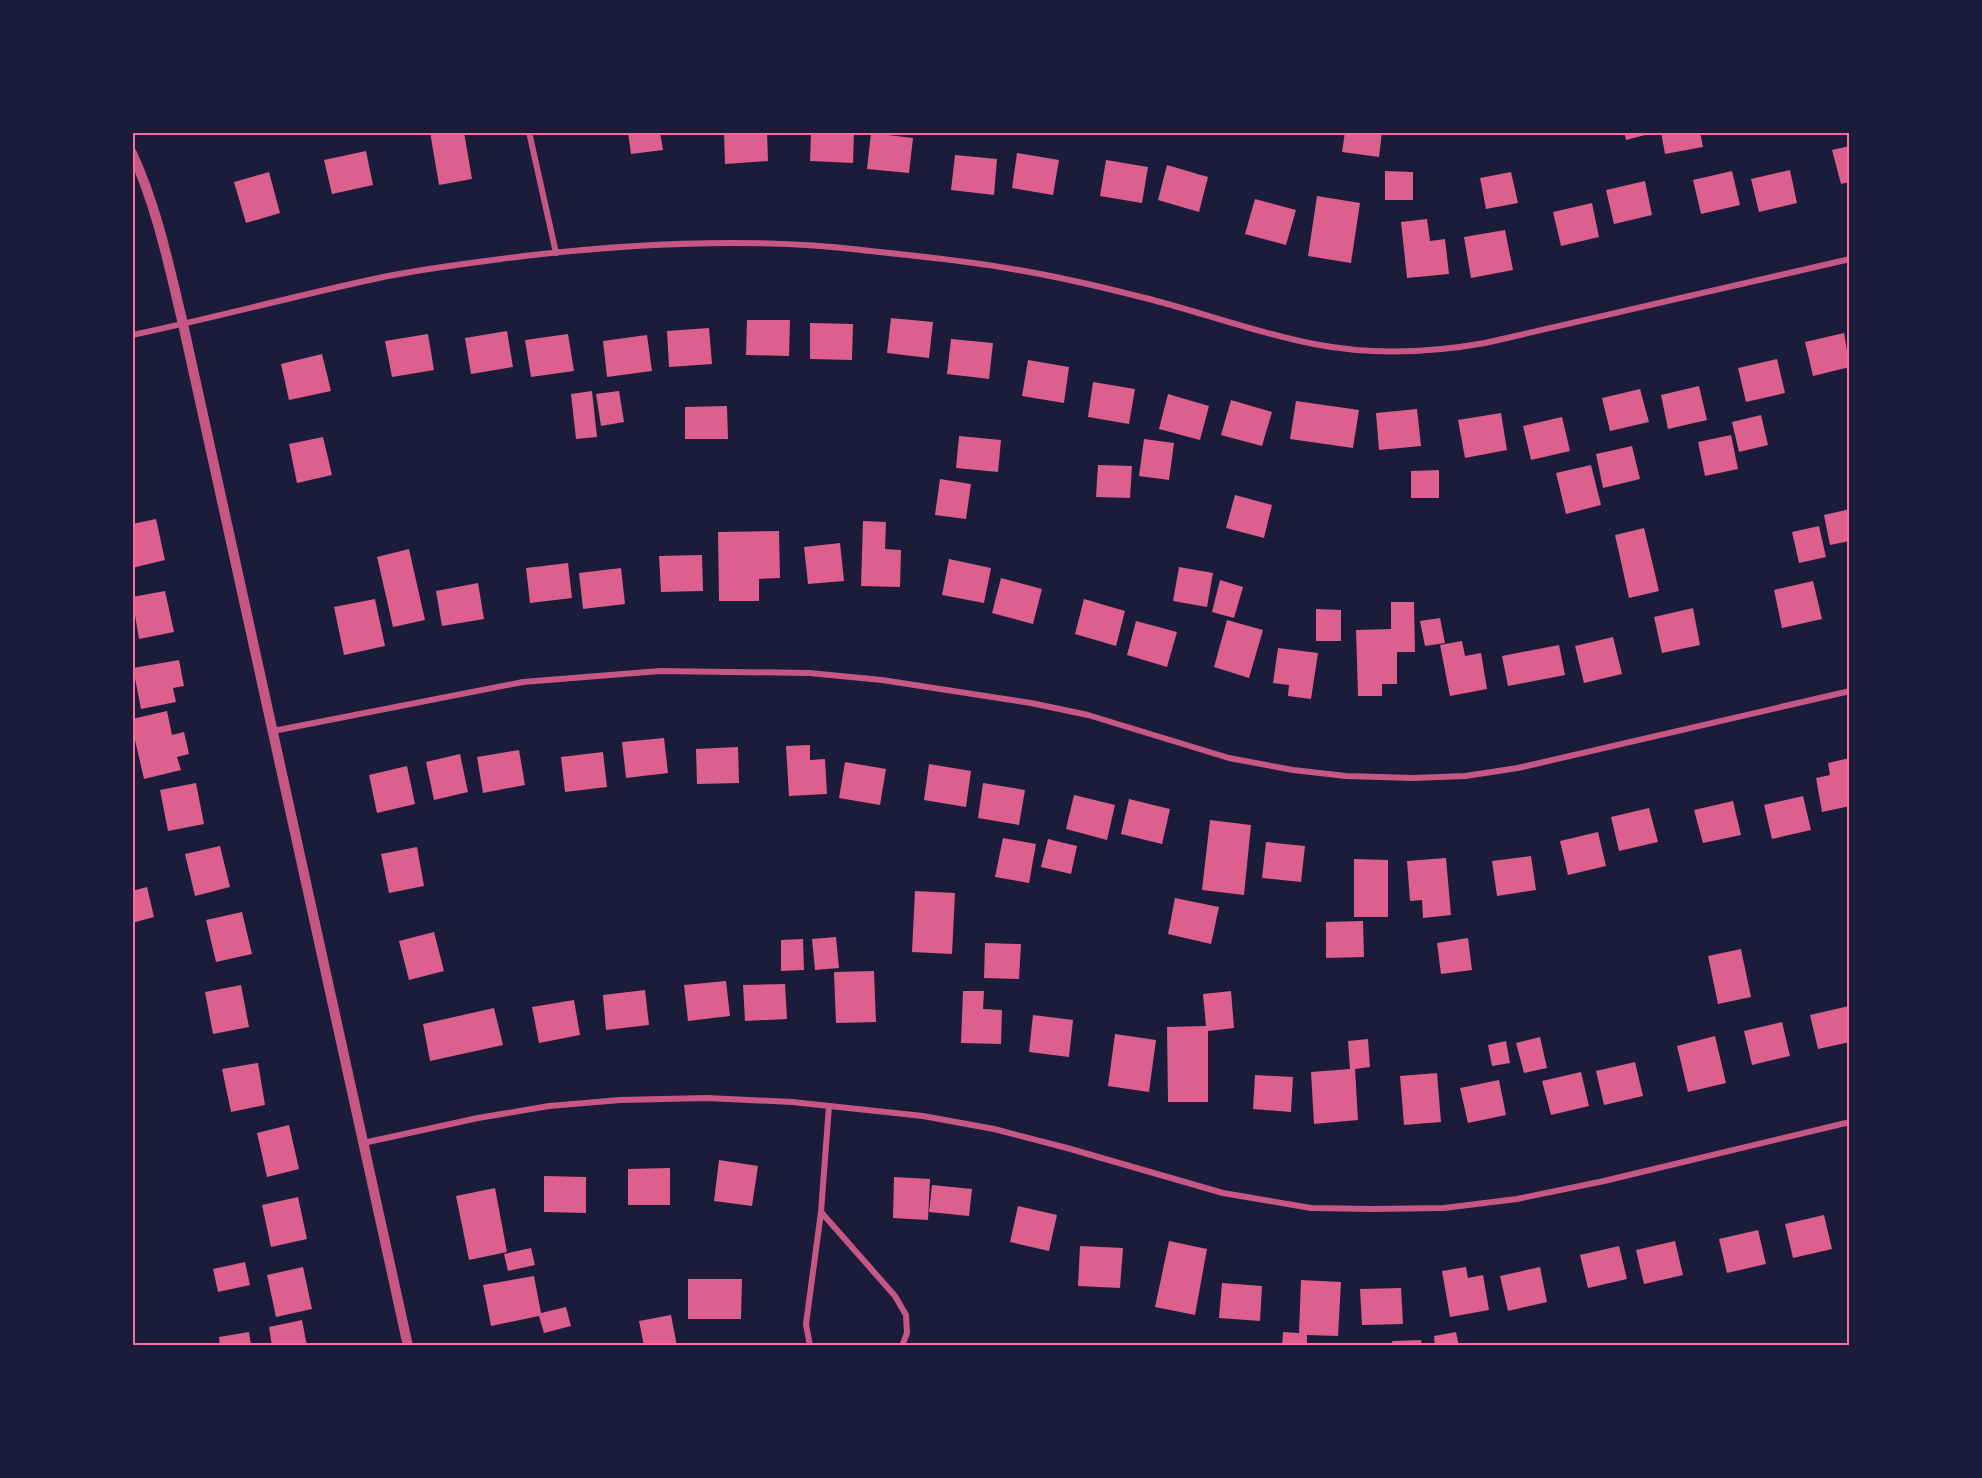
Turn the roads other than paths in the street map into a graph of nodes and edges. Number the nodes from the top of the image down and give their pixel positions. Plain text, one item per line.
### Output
1 (529, 132) edge
2 (132, 153) edge
3 (556, 253) junction
4 (1850, 259) edge
5 (183, 324) junction
6 (132, 335) edge
7 (1850, 691) edge
8 (273, 731) junction
9 (829, 1106) junction
10 (1850, 1122) edge
11 (363, 1143) junction
12 (821, 1212) junction
13 (408, 1346) edge
14 (810, 1346) edge
15 (902, 1346) edge

1 - 3 street
2 - 5 street
3 - 4 street
3 - 5 street
5 - 6 street
5 - 8 street
7 - 8 street
8 - 11 street
9 - 10 street
9 - 11 street
9 - 12 street
11 - 13 street
12 - 14 street
12 - 15 street

